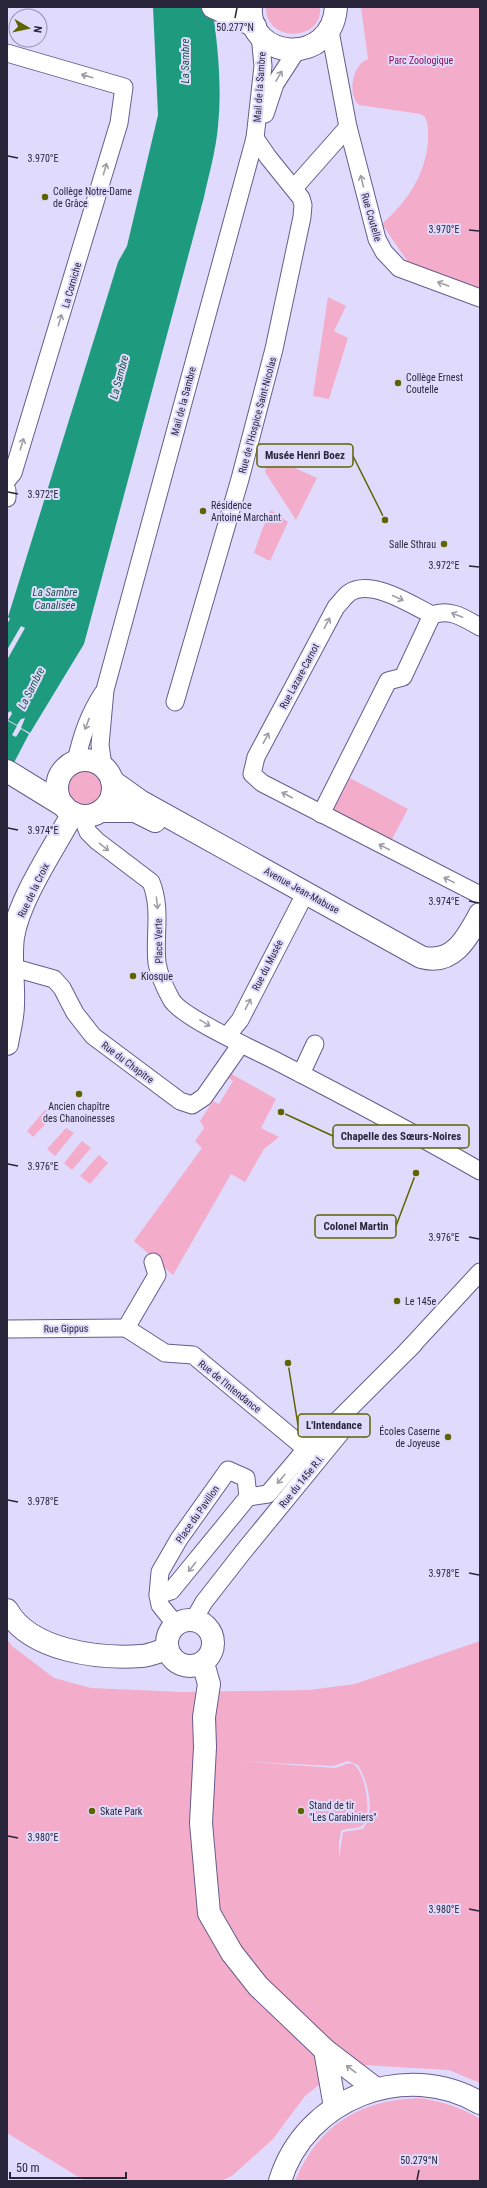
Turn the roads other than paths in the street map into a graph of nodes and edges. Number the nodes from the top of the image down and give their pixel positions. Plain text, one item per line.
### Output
1 (214, 7) edge
2 (336, 7) edge
3 (251, 21) edge
4 (330, 31) junction
5 (304, 49) junction
6 (7, 53) edge
7 (337, 77) junction
8 (348, 127) junction
9 (255, 138) junction
10 (294, 188) junction
11 (480, 298) edge
12 (7, 480) edge
13 (7, 490) edge
14 (7, 498) edge
15 (432, 615) junction
16 (480, 627) edge
17 (105, 690) junction
18 (175, 702) dead end
19 (70, 766) junction
20 (13, 774) edge
21 (108, 774) junction
22 (80, 812) junction
23 (321, 814) junction
24 (259, 867) junction
25 (306, 892) junction
26 (480, 895) edge
27 (480, 914) edge
28 (10, 936) edge
29 (11, 967) junction
30 (234, 1040) junction
31 (7, 1044) edge
32 (315, 1044) dead end
33 (301, 1074) junction
34 (479, 1171) edge
35 (153, 1262) dead end
36 (480, 1272) edge
37 (126, 1328) junction
38 (7, 1329) edge
39 (414, 1344) junction
40 (306, 1449) junction
41 (248, 1497) junction
42 (158, 1595) junction
43 (7, 1610) edge
44 (185, 1623) junction
45 (167, 1649) junction
46 (195, 1665) junction
47 (325, 2050) junction
48 (376, 2089) junction
49 (480, 2103) edge
50 (335, 2107) junction
51 (278, 2178) edge

1 - 3 main road
2 - 4 main road
3 - 5 main road
3 - 9 street, Mail de la Sambre
4 - 5 main road
4 - 7 street, Rue Coutelle
5 - 7 street
9 -> 5 street
12 -> 6 street, La Corniche
7 - 8 street, Rue Coutelle
8 - 10 street
11 -> 8 street, Rue Coutelle
9 - 10 street, Rue de l'Hospice Saint-Nicolas
9 - 17 street, Mail de la Sambre
10 - 18 street, Rue de l'Hospice Saint-Nicolas
13 - 14 street
16 -> 15 street
15 - 23 street
23 -> 15 street, Rue Lazare-Carnot
17 -> 19 street
17 - 21 street, Mail de la Sambre
19 - 20 main road
19 - 21 main road
19 - 22 main road
20 - 22 main road
21 - 22 main road
21 - 24 main road, Avenue Jean-Mabuse
22 - 24 main road
22 - 28 main road, Rue de la Croix
22 -> 30 street, Place Verte
26 -> 23 street
24 - 25 main road, Avenue Jean-Mabuse
25 - 27 main road, Avenue Jean-Mabuse
30 -> 25 street, Rue du Musée
28 - 29 main road, Rue de la Croix
29 - 30 street, Rue du Chapitre
29 - 31 main road, Rue de la Croix
30 - 33 street, Place Verte
32 - 33 street
33 - 34 street, Place Verte
35 - 37 street
36 - 39 street, Rue du 145e R.I.
37 - 38 street, Rue Gippus
37 - 40 street, Rue de l'Intendance
39 - 40 street, Rue du 145e R.I.
39 - 44 street, Rue du 145e R.I.
40 -> 41 street
41 -> 42 street
41 - 42 street, Place du Pavillon
42 - 44 street, Place du Pavillon
43 - 45 main road
44 - 45 main road
44 - 46 main road
45 - 46 main road
46 - 47 main road
48 -> 47 main road
47 - 50 main road
48 - 49 main road
48 - 50 main road
50 - 51 main road

